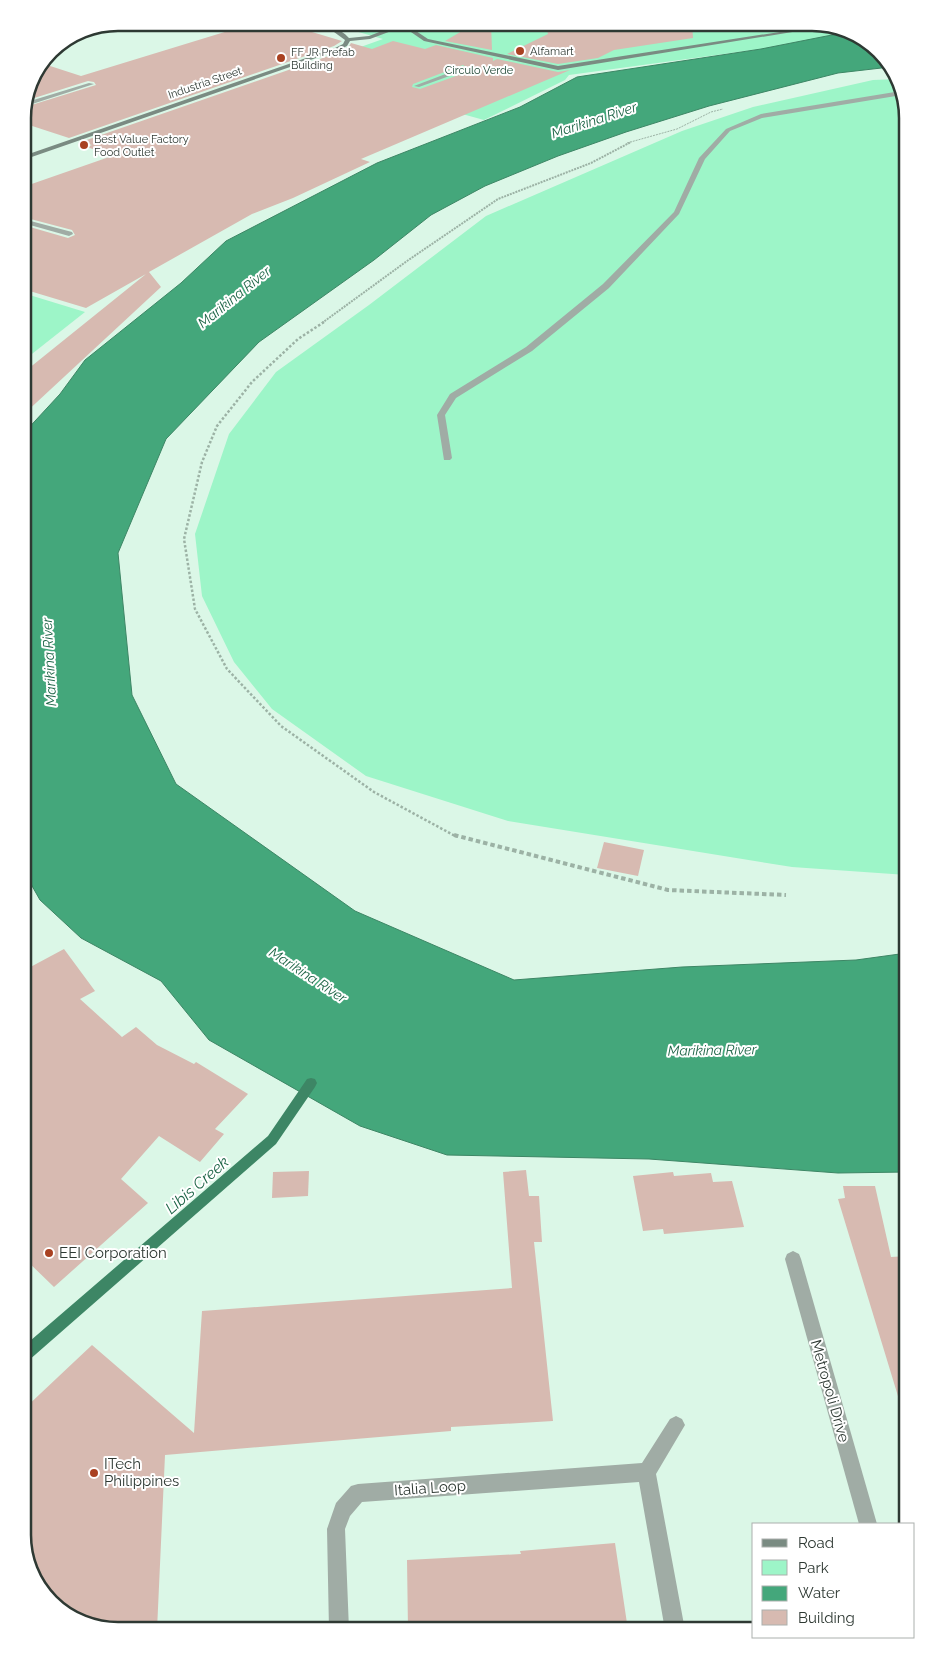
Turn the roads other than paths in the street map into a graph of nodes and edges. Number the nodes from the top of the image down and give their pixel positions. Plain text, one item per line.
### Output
1 (334, 31) edge
2 (387, 31) edge
3 (412, 31) edge
4 (795, 31) edge
5 (348, 40) junction
6 (464, 69) dead end
7 (91, 84) dead end
8 (417, 86) dead end
9 (895, 94) edge
10 (33, 102) edge
11 (31, 155) edge
12 (31, 224) edge
13 (69, 234) dead end
14 (447, 458) dead end
15 (793, 1259) dead end
16 (676, 1425) dead end
17 (647, 1472) junction
18 (868, 1523) edge
19 (338, 1622) edge
20 (674, 1622) edge

1 - 5 street
2 - 5 street, Industria Street
3 - 4 street
5 - 11 street, Industria Street
6 - 8 street
7 - 10 street
9 - 14 street
12 - 13 street
15 - 18 street, Metropoli Drive
16 - 17 street
17 - 19 street, Italia Loop
17 - 20 street

